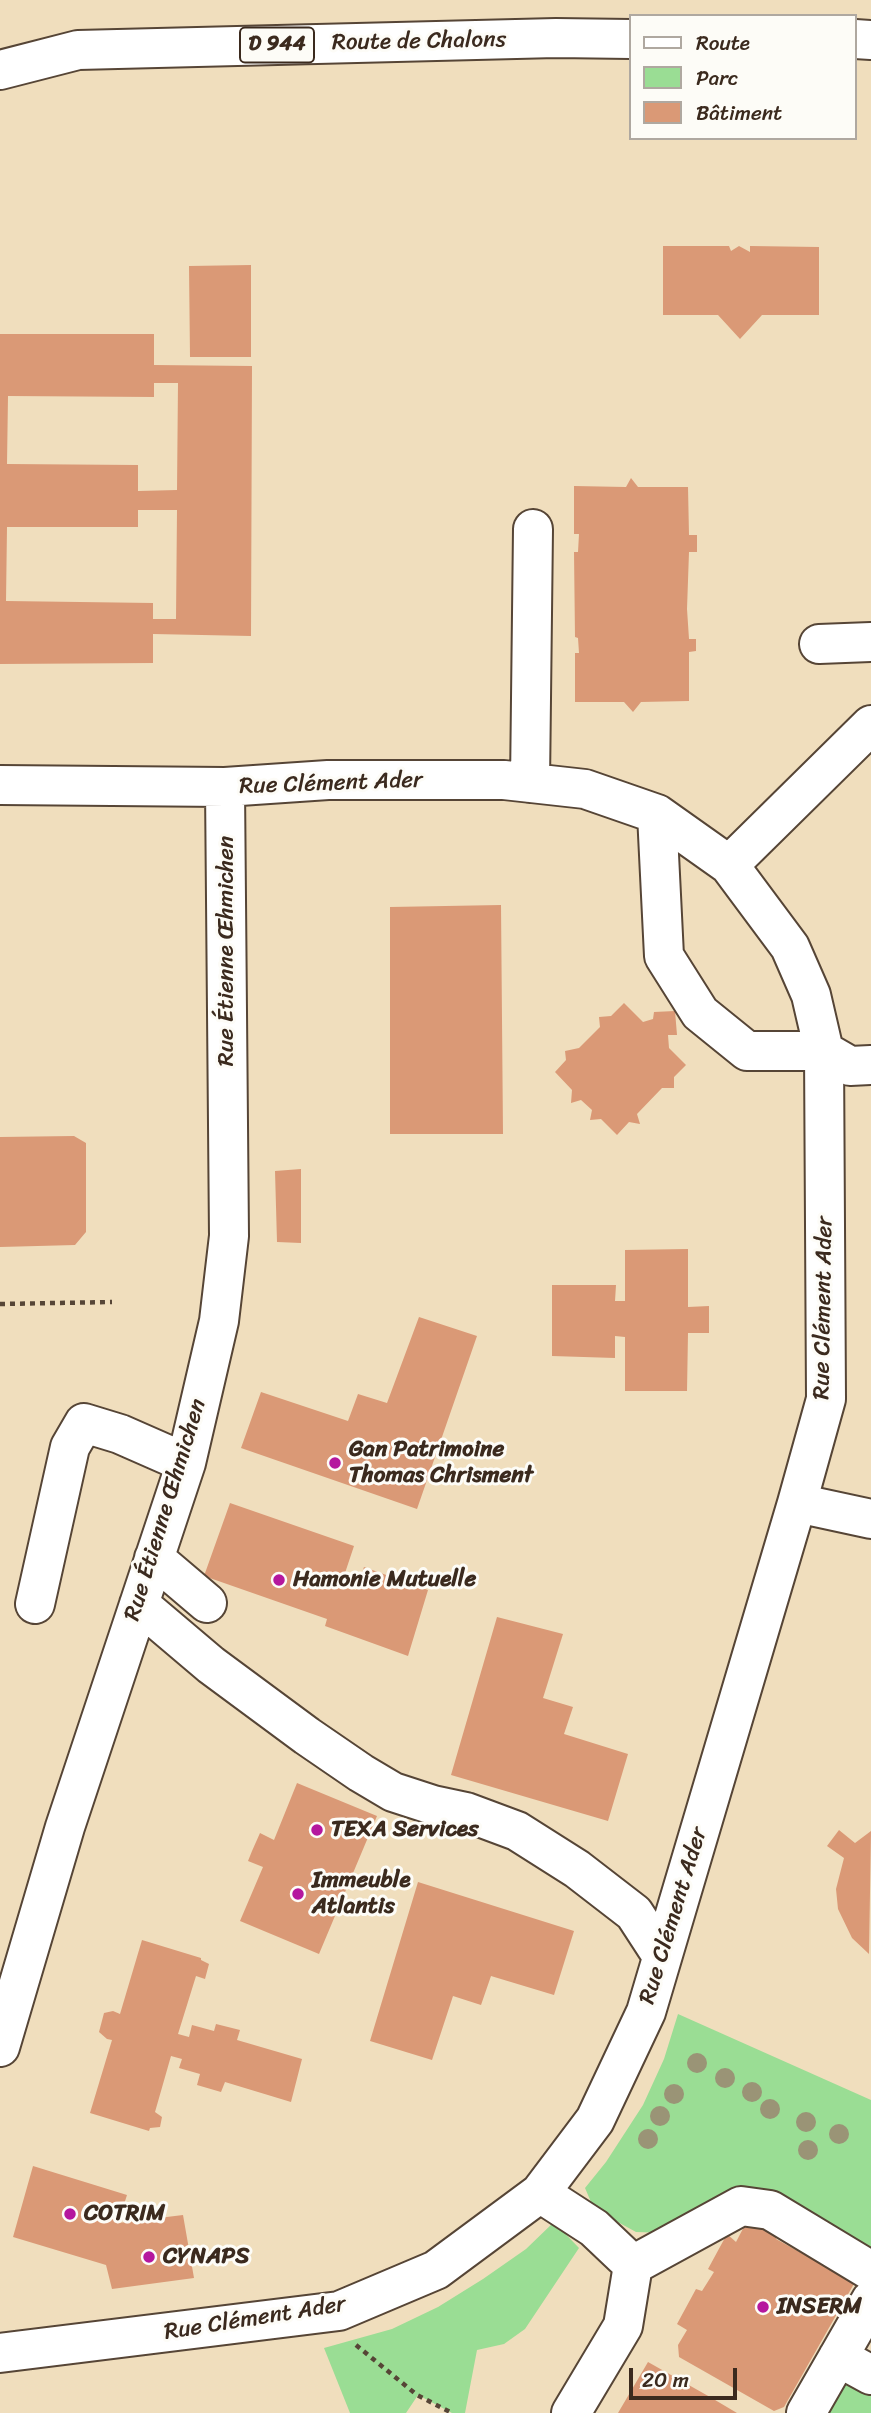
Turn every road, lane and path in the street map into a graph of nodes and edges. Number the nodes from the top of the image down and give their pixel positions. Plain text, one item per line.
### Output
1 (630, 39) edge
2 (0, 70) edge
3 (533, 529) dead end
4 (871, 642) edge
5 (819, 644) dead end
6 (871, 725) edge
7 (530, 783) junction
8 (0, 785) edge
9 (225, 787) junction
10 (657, 814) junction
11 (729, 865) junction
12 (824, 1051) junction
13 (871, 1065) edge
14 (112, 1302) dead end
15 (0, 1304) edge
16 (186, 1463) junction
17 (797, 1503) junction
18 (871, 1519) edge
19 (154, 1558) junction
20 (207, 1603) dead end
21 (34, 1604) dead end
22 (139, 1604) junction
23 (663, 1956) junction
24 (0, 2047) edge
25 (540, 2193) junction
26 (633, 2265) junction
27 (871, 2271) edge
28 (871, 2300) edge
29 (351, 2342) dead end
30 (0, 2353) edge
31 (838, 2357) junction
32 (871, 2375) edge
33 (452, 2413) edge
34 (571, 2413) edge
35 (806, 2413) edge

1 - 2 street, Route de Chalons / D 944
3 - 7 street
4 - 5 street
6 - 11 street
7 - 9 street, Rue Clément Ader
7 - 10 street, Rue Clément Ader
8 - 9 street, Rue Clément Ader
9 - 16 street, Rue Étienne Œhmichen
10 - 11 street, Rue Clément Ader
10 - 12 street
11 - 12 street, Rue Clément Ader
12 - 13 street
12 - 17 street, Rue Clément Ader
14 - 15 path
16 - 19 street, Rue Étienne Œhmichen
16 - 21 street
17 - 18 street
17 - 23 street, Rue Clément Ader
19 - 20 street
19 - 22 street, Rue Étienne Œhmichen
22 - 23 street
22 - 24 street, Rue Étienne Œhmichen
23 - 25 street, Rue Clément Ader
25 - 26 street
25 - 30 street, Rue Clément Ader
26 - 27 street
26 - 34 street
28 - 31 street
29 - 33 path
31 - 32 street
31 - 35 street

